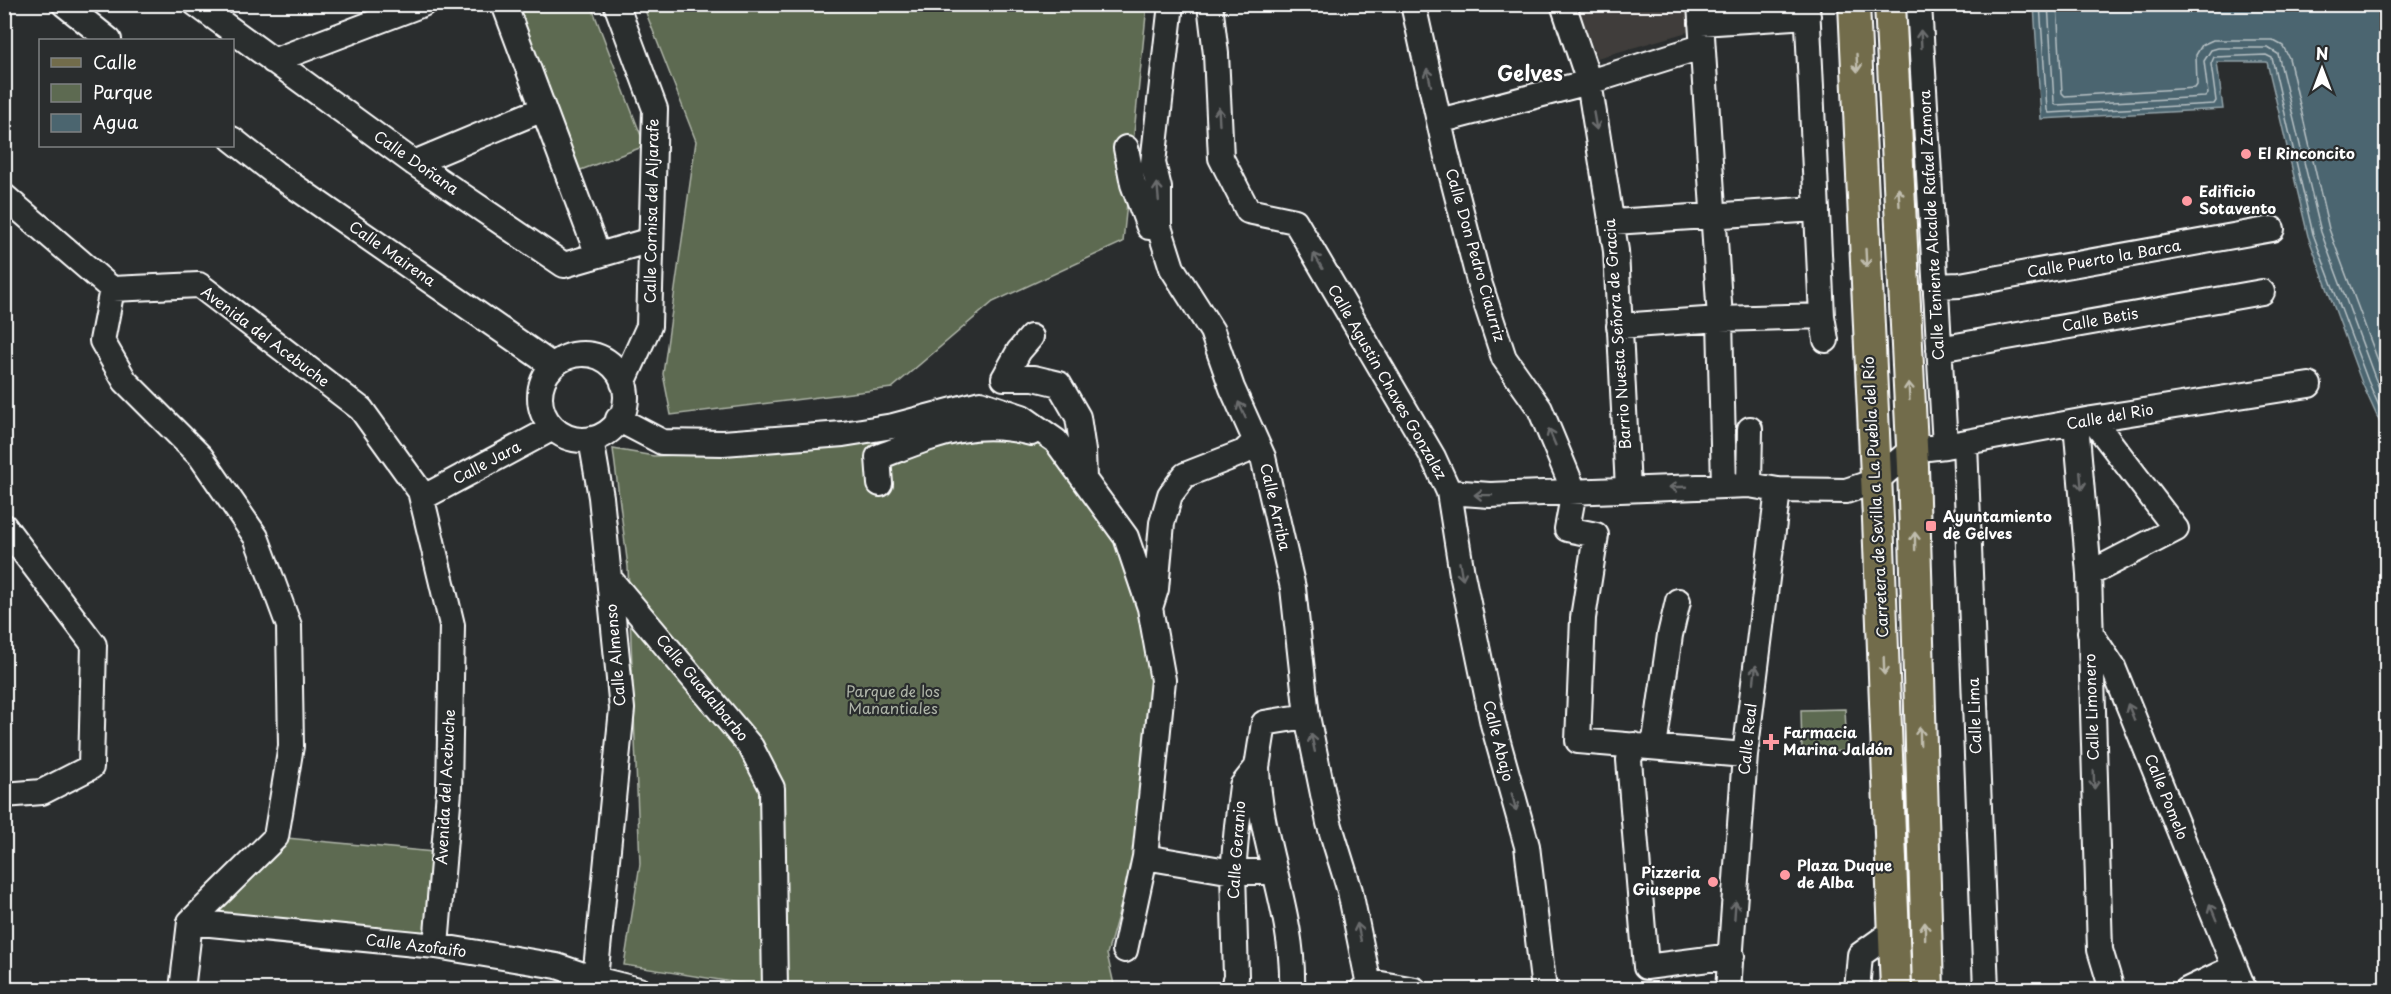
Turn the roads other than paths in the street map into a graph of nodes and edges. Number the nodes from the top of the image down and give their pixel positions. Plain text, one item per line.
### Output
1 (64, 4) edge
2 (196, 4) edge
3 (423, 4) edge
4 (504, 4) edge
5 (616, 4) edge
6 (1171, 4) edge
7 (1210, 4) edge
8 (1413, 4) edge
9 (1563, 4) edge
10 (1854, 4) edge
11 (1890, 4) edge
12 (1919, 4) edge
13 (1807, 10) edge
14 (1700, 14) edge
15 (108, 39) edge
16 (1701, 47) junction
17 (273, 61) junction
18 (1589, 82) junction
19 (543, 110) junction
20 (1439, 121) junction
21 (234, 141) edge
22 (1126, 148) dead end
23 (414, 163) junction
24 (4, 196) edge
25 (1817, 208) junction
26 (1713, 215) junction
27 (1613, 222) junction
28 (1159, 227) junction
29 (2272, 229) dead end
30 (651, 240) junction
31 (598, 255) junction
32 (1935, 286) junction
33 (112, 289) junction
34 (2262, 291) dead end
35 (1822, 316) junction
36 (1720, 319) junction
37 (1619, 326) junction
38 (1031, 337) dead end
39 (1826, 340) dead end
40 (1939, 349) junction
41 (553, 366) junction
42 (623, 383) junction
43 (2309, 384) dead end
44 (618, 419) junction
45 (2084, 421) junction
46 (553, 428) junction
47 (1750, 429) dead end
48 (591, 439) junction
49 (1056, 441) junction
50 (1256, 441) junction
51 (1955, 444) junction
52 (1911, 450) junction
53 (1084, 477) junction
54 (1876, 482) junction
55 (880, 484) dead end
56 (1749, 485) junction
57 (1724, 486) junction
58 (1628, 489) junction
59 (1778, 490) junction
60 (1574, 491) junction
61 (1449, 492) junction
62 (422, 498) junction
63 (4, 526) edge
64 (2089, 574) junction
65 (609, 578) junction
66 (1678, 601) dead end
67 (1150, 608) junction
68 (2090, 632) junction
69 (1307, 716) junction
70 (1644, 746) junction
71 (1745, 755) junction
72 (1257, 766) junction
73 (4, 795) edge
74 (1145, 857) junction
75 (1233, 872) junction
76 (1274, 872) junction
77 (190, 922) junction
78 (1895, 930) junction
79 (436, 946) junction
80 (1125, 950) dead end
81 (1732, 956) junction
82 (2235, 967) junction
83 (593, 984) edge
84 (1367, 987) edge
85 (182, 990) edge
86 (639, 990) edge
87 (775, 990) edge
88 (1233, 990) edge
89 (1292, 990) edge
90 (1415, 990) edge
91 (1544, 990) edge
92 (1728, 990) edge
93 (1857, 990) edge
94 (1896, 990) edge
95 (1928, 990) edge
96 (1986, 990) edge
97 (2112, 990) edge
98 (2187, 990) edge
99 (2244, 990) edge

1 - 15 street
2 - 17 street, Calle Doñana
3 - 17 street
4 - 19 street
5 - 30 street, Calle Cornisa del Aljarafe
28 -> 6 street, Calle Arriba
61 -> 7 street, Calle Agustin Chaves Gonzalez
20 -> 8 street, Calle Don Pedro Ciaurriz
9 - 18 street, Barrio Nuesta Señora de Gracia
10 -> 54 main road, Carretera de Sevilla a La Puebla del Río
52 -> 11 main road
32 -> 12 street, Calle Teniente Alcalde Rafael Zamora
13 - 14 street
13 - 25 street
14 - 16 street
16 - 18 street
16 - 26 street
17 - 23 street, Calle Doñana
18 - 20 street
18 -> 27 street, Barrio Nuesta Señora de Gracia
19 - 23 street
19 - 31 street
60 -> 20 street, Calle Don Pedro Ciaurriz
21 - 41 street, Calle Mairena
22 - 28 street
23 - 31 street, Calle Doñana
24 - 33 street
25 - 26 street
25 - 35 street
26 - 27 street
26 - 36 street
27 - 37 street, Barrio Nuesta Señora de Gracia
50 -> 28 street, Calle Arriba
29 - 32 street, Calle Puerto la Barca
30 - 31 street, Calle Doñana
30 - 42 street, Calle Cornisa del Aljarafe
32 - 40 street, Calle Teniente Alcalde Rafael Zamora
33 - 62 street, Avenida del Acebuche
33 - 77 street
34 - 40 street, Calle Betis
35 - 36 street
35 - 39 street
36 - 37 street
36 - 57 street
37 - 58 street, Barrio Nuesta Señora de Gracia
38 - 53 street
40 - 51 street, Calle Teniente Alcalde Rafael Zamora
41 - 42 street
41 - 46 street
42 - 44 street
43 - 45 street, Calle del Rio
44 - 48 street
44 - 49 street
45 - 51 street, Calle del Rio
45 -> 64 street, Calle Limonero
45 - 64 street
46 - 48 street
46 - 62 street, Calle Jara
47 - 56 street
48 - 65 street, Calle Almenso
49 - 53 street
49 - 55 street
50 - 67 street
50 - 69 street, Calle Arriba
51 - 52 street, Calle del Rio
51 - 96 street, Calle Lima
52 - 54 street
95 -> 52 main road
53 - 67 street
54 - 59 street, Calle Agustin Chaves Gonzalez
54 -> 78 main road, Carretera de Sevilla a La Puebla del Río
56 - 57 street, Calle Agustin Chaves Gonzalez
56 - 59 street, Calle Agustin Chaves Gonzalez
57 -> 58 street, Calle Agustin Chaves Gonzalez
58 - 60 street, Calle Agustin Chaves Gonzalez
71 -> 59 street, Calle Real
60 -> 61 street, Calle Agustin Chaves Gonzalez
60 - 70 street
61 -> 91 street, Calle Abajo
62 - 79 street, Avenida del Acebuche
63 - 73 street
64 - 68 street, Calle Limonero
65 - 83 street, Calle Almenso
65 - 87 street, Calle Guadalbarbo
66 - 70 street
67 - 74 street
82 -> 68 street, Calle Pomelo
68 -> 97 street, Calle Limonero
69 - 72 street, Calle Geranio
84 -> 69 street, Calle Arriba
70 - 71 street
70 - 81 street
81 -> 71 street, Calle Real
72 - 75 street, Calle Geranio
72 - 76 street
74 - 75 street
74 - 80 street
75 - 76 street
75 - 88 street, Calle Geranio
76 - 89 street
77 - 79 street, Calle Azofaifo
77 - 85 street
78 - 93 street
78 - 94 main road, Carretera de Sevilla a La Puebla del Río
79 - 83 street, Calle Azofaifo
81 - 92 street, Calle Real
82 - 98 street
82 - 99 street, Calle Pomelo
83 - 86 street, Calle Azofaifo
84 - 90 street

